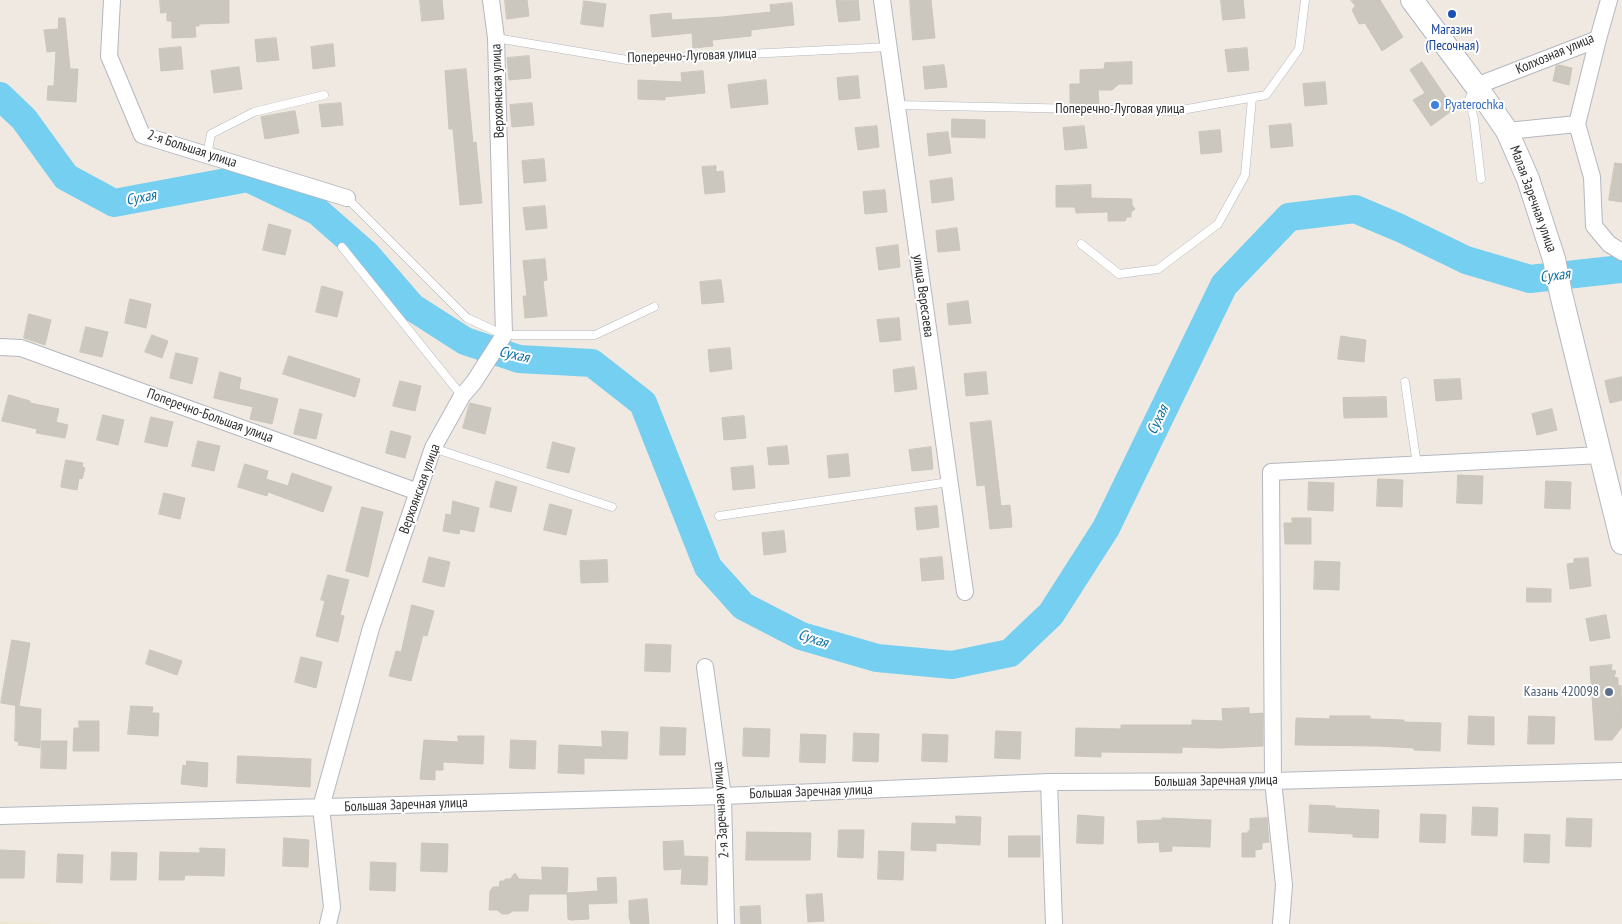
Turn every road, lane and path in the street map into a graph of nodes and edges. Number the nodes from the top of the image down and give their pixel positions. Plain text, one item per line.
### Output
1 (112, 0) edge
2 (491, 0) edge
3 (882, 0) edge
4 (1305, 0) edge
5 (1609, 0) edge
6 (1416, 2) edge
7 (496, 38) junction
8 (1598, 39) junction
9 (889, 47) junction
10 (1476, 86) junction
11 (324, 95) dead end
12 (1252, 98) junction
13 (897, 105) junction
14 (1577, 124) junction
15 (1507, 131) junction
16 (208, 155) junction
17 (1481, 179) dead end
18 (348, 198) joint
19 (1081, 244) dead end
20 (342, 247) dead end
21 (1622, 252) edge
22 (654, 308) dead end
23 (504, 335) junction
24 (0, 347) edge
25 (1404, 382) dead end
26 (462, 396) junction
27 (433, 448) junction
28 (1601, 455) junction
29 (1417, 465) junction
30 (949, 482) junction
31 (418, 492) junction
32 (612, 507) dead end
33 (719, 516) dead end
34 (1622, 543) edge
35 (965, 592) dead end
36 (705, 667) dead end
37 (1622, 771) edge
38 (1273, 781) junction
39 (1049, 782) junction
40 (723, 796) junction
41 (321, 807) junction
42 (0, 816) edge
43 (328, 924) edge
44 (726, 924) edge
45 (1054, 924) edge
46 (1281, 924) edge

1 - 16 street, 2-я Большая улица
2 - 7 street, Верхоянская улица
3 - 9 street, улица Вересаева
4 - 12 lane, Поперечно-Луговая улица
5 - 8 street, Колхозная улица
6 - 10 main road, Малая Заречная улица
7 - 9 lane, Поперечно-Луговая улица
7 - 23 street, Верхоянская улица
8 - 10 street, Колхозная улица
8 - 14 street
9 - 13 street, улица Вересаева
10 - 15 main road, Малая Заречная улица
10 - 17 lane
11 - 16 lane
12 - 13 lane, Поперечно-Луговая улица
12 - 19 lane
13 - 30 street, улица Вересаева
14 - 15 street
14 - 21 street
15 - 28 main road, Малая Заречная улица
16 - 18 street, 2-я Большая улица
18 - 23 lane
20 - 26 lane
22 - 23 lane
23 - 26 street, Верхоянская улица
24 - 31 street, Поперечно-Большая улица
25 - 29 lane
26 - 27 street, Верхоянская улица
27 - 31 street, Верхоянская улица
27 - 32 lane
28 - 29 street
28 - 34 main road, Малая Заречная улица
29 - 38 street
30 - 33 lane
30 - 35 street, улица Вересаева
31 - 41 street, Верхоянская улица
36 - 40 street, 2-я Заречная улица
37 - 38 street, Большая Заречная улица
38 - 39 street, Большая Заречная улица
38 - 46 street
39 - 40 street, Большая Заречная улица
39 - 45 street
40 - 41 street, Большая Заречная улица
40 - 44 street, 2-я Заречная улица
41 - 42 street, Большая Заречная улица
41 - 43 street, Верхоянская улица

